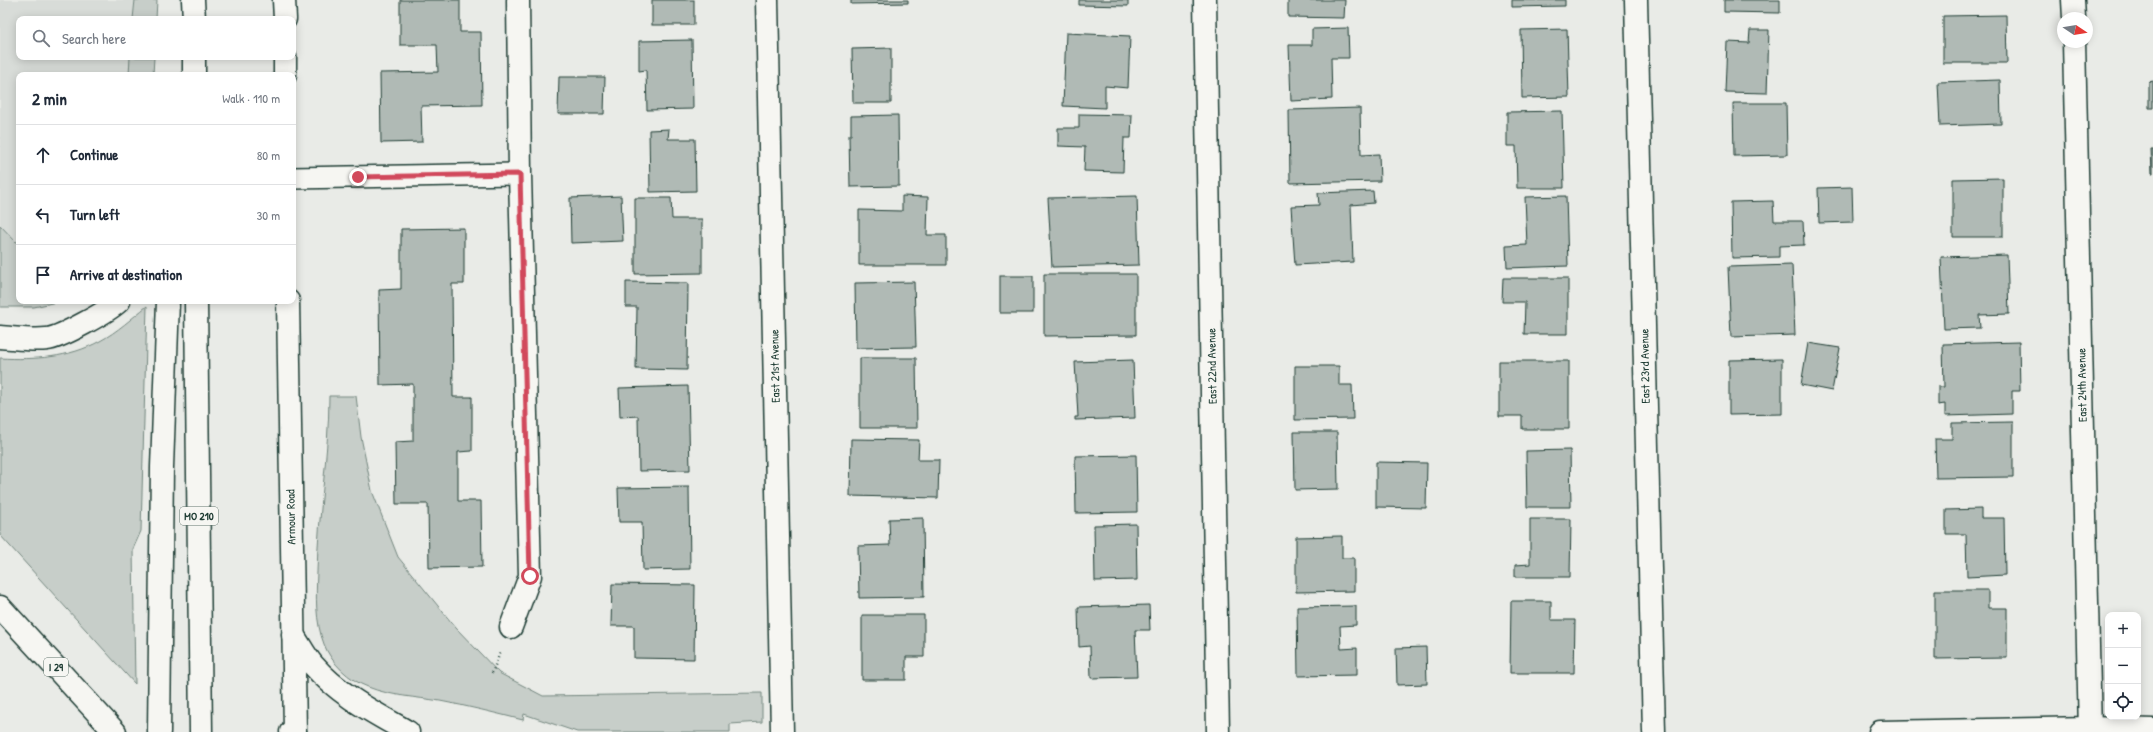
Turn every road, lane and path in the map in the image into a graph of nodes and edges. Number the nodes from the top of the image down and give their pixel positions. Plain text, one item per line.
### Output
1 (193, 0) edge
2 (284, 0) edge
3 (518, 0) edge
4 (767, 0) edge
5 (1205, 0) edge
6 (1636, 0) edge
7 (2073, 0) edge
8 (2074, 12) edge
9 (194, 16) edge
10 (284, 16) edge
11 (2074, 48) edge
12 (194, 60) edge
13 (285, 60) edge
14 (194, 72) edge
15 (285, 72) edge
16 (520, 174) junction
17 (296, 178) edge
18 (116, 304) edge
19 (168, 304) edge
20 (196, 304) edge
21 (288, 304) edge
22 (0, 337) edge
23 (0, 607) edge
24 (511, 627) dead end
25 (293, 635) junction
26 (113, 730) edge
27 (2090, 730) edge
28 (2153, 730) edge
29 (159, 732) edge
30 (201, 732) edge
31 (291, 732) edge
32 (295, 732) edge
33 (408, 732) edge
34 (782, 732) edge
35 (1218, 732) edge
36 (1654, 732) edge
37 (1880, 732) edge

1 - 9 main road
2 - 10 main road
3 - 16 main road
4 - 34 main road, East 21st Avenue
5 - 35 main road, East 22nd Avenue
6 - 36 main road, East 23rd Avenue
7 - 8 main road
11 - 27 main road, East 24th Avenue
12 - 14 main road
13 - 15 main road
16 - 17 lane
16 - 24 main road
18 - 22 main road
19 - 29 main road
20 - 30 main road, MO 210
21 - 25 main road, Armour Road
23 - 26 main road, I 29
25 - 32 main road, Armour Road
25 - 33 main road
27 - 28 main road
27 - 37 main road
31 - 32 main road

